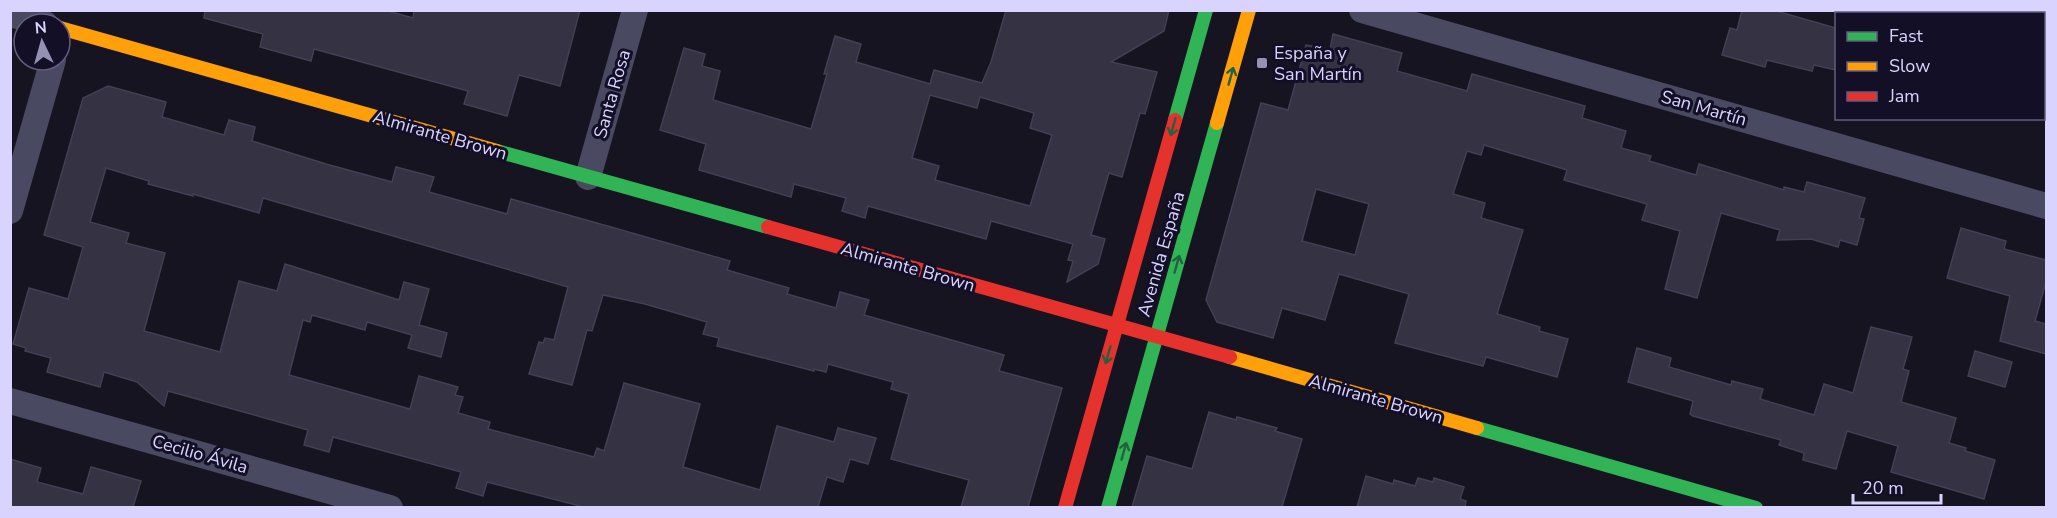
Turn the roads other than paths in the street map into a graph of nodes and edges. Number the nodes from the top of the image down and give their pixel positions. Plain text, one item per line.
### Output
1 (635, 10) edge
2 (1206, 10) edge
3 (1249, 10) edge
4 (1362, 10) edge
5 (72, 29) edge
6 (50, 72) edge
7 (588, 177) junction
8 (2046, 206) edge
9 (10, 211) edge
10 (1117, 325) junction
11 (1157, 336) junction
12 (10, 401) edge
13 (390, 507) edge
14 (1065, 507) edge
15 (1108, 507) edge
16 (1756, 507) edge

1 - 7 street, Santa Rosa
2 -> 10 street, Avenida España
11 -> 3 street, Avenida España
4 - 8 street, San Martín
5 - 7 street, Almirante Brown
6 - 9 street
7 - 10 street, Almirante Brown
10 - 11 street, Almirante Brown
10 -> 14 street, Avenida España
15 -> 11 street, Avenida España
11 - 16 street, Almirante Brown
12 - 13 street, Cecilio Ávila

